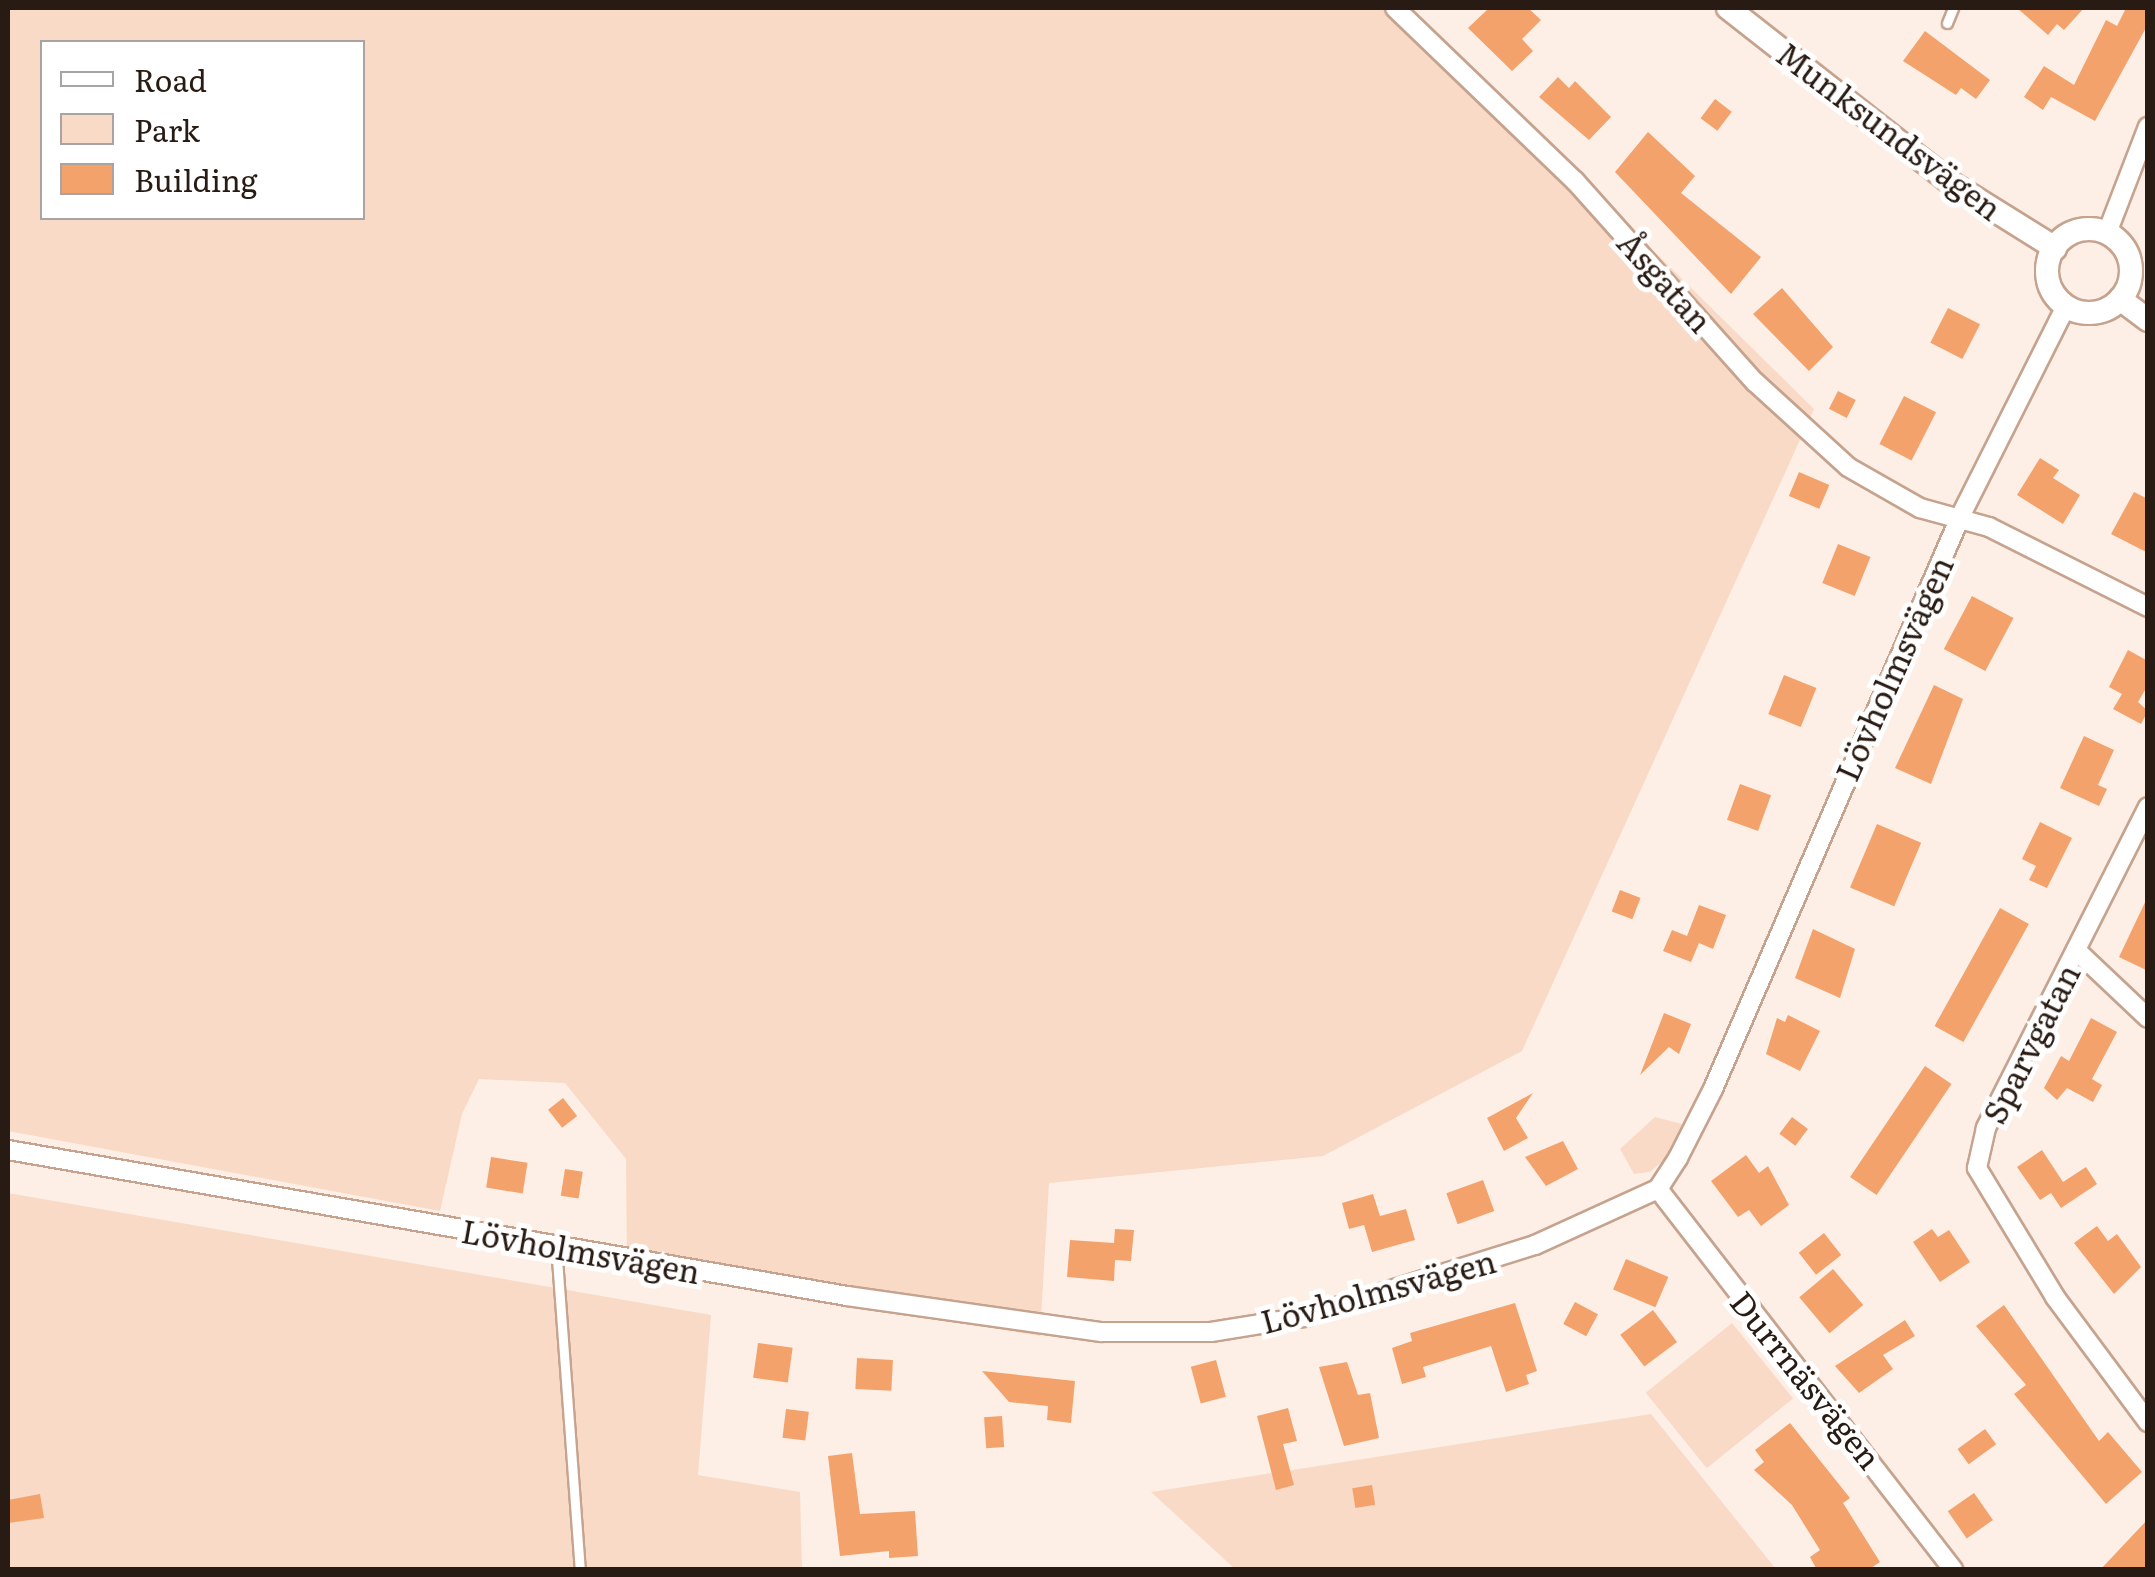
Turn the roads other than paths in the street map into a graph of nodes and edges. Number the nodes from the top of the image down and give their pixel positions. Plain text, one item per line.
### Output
1 (1395, 8) edge
2 (1728, 8) edge
3 (1953, 8) edge
4 (1947, 23) dead end
5 (2148, 128) edge
6 (2107, 233) junction
7 (2055, 248) junction
8 (2120, 300) junction
9 (2066, 306) junction
10 (2148, 320) edge
11 (1961, 515) junction
12 (2148, 607) edge
13 (2148, 807) edge
14 (2076, 950) junction
15 (2148, 1018) edge
16 (8, 1150) edge
17 (1658, 1189) junction
18 (556, 1245) junction
19 (2148, 1422) edge
20 (580, 1570) edge
21 (1954, 1570) edge

1 - 11 street, Åsgatan
2 - 7 street, Munksundsvägen
3 - 4 lane
5 - 6 street
6 - 7 street
6 - 8 street
7 - 9 street
8 - 9 street
8 - 10 street
9 - 11 street, Lövholmsvägen
11 - 12 street, Åsgatan
11 - 17 street, Lövholmsvägen
13 - 14 street, Sparvgatan
14 - 15 street
14 - 19 street, Sparvgatan
16 - 18 street, Lövholmsvägen
17 - 18 street, Lövholmsvägen
17 - 21 street, Durrnäsvägen
18 - 20 lane

